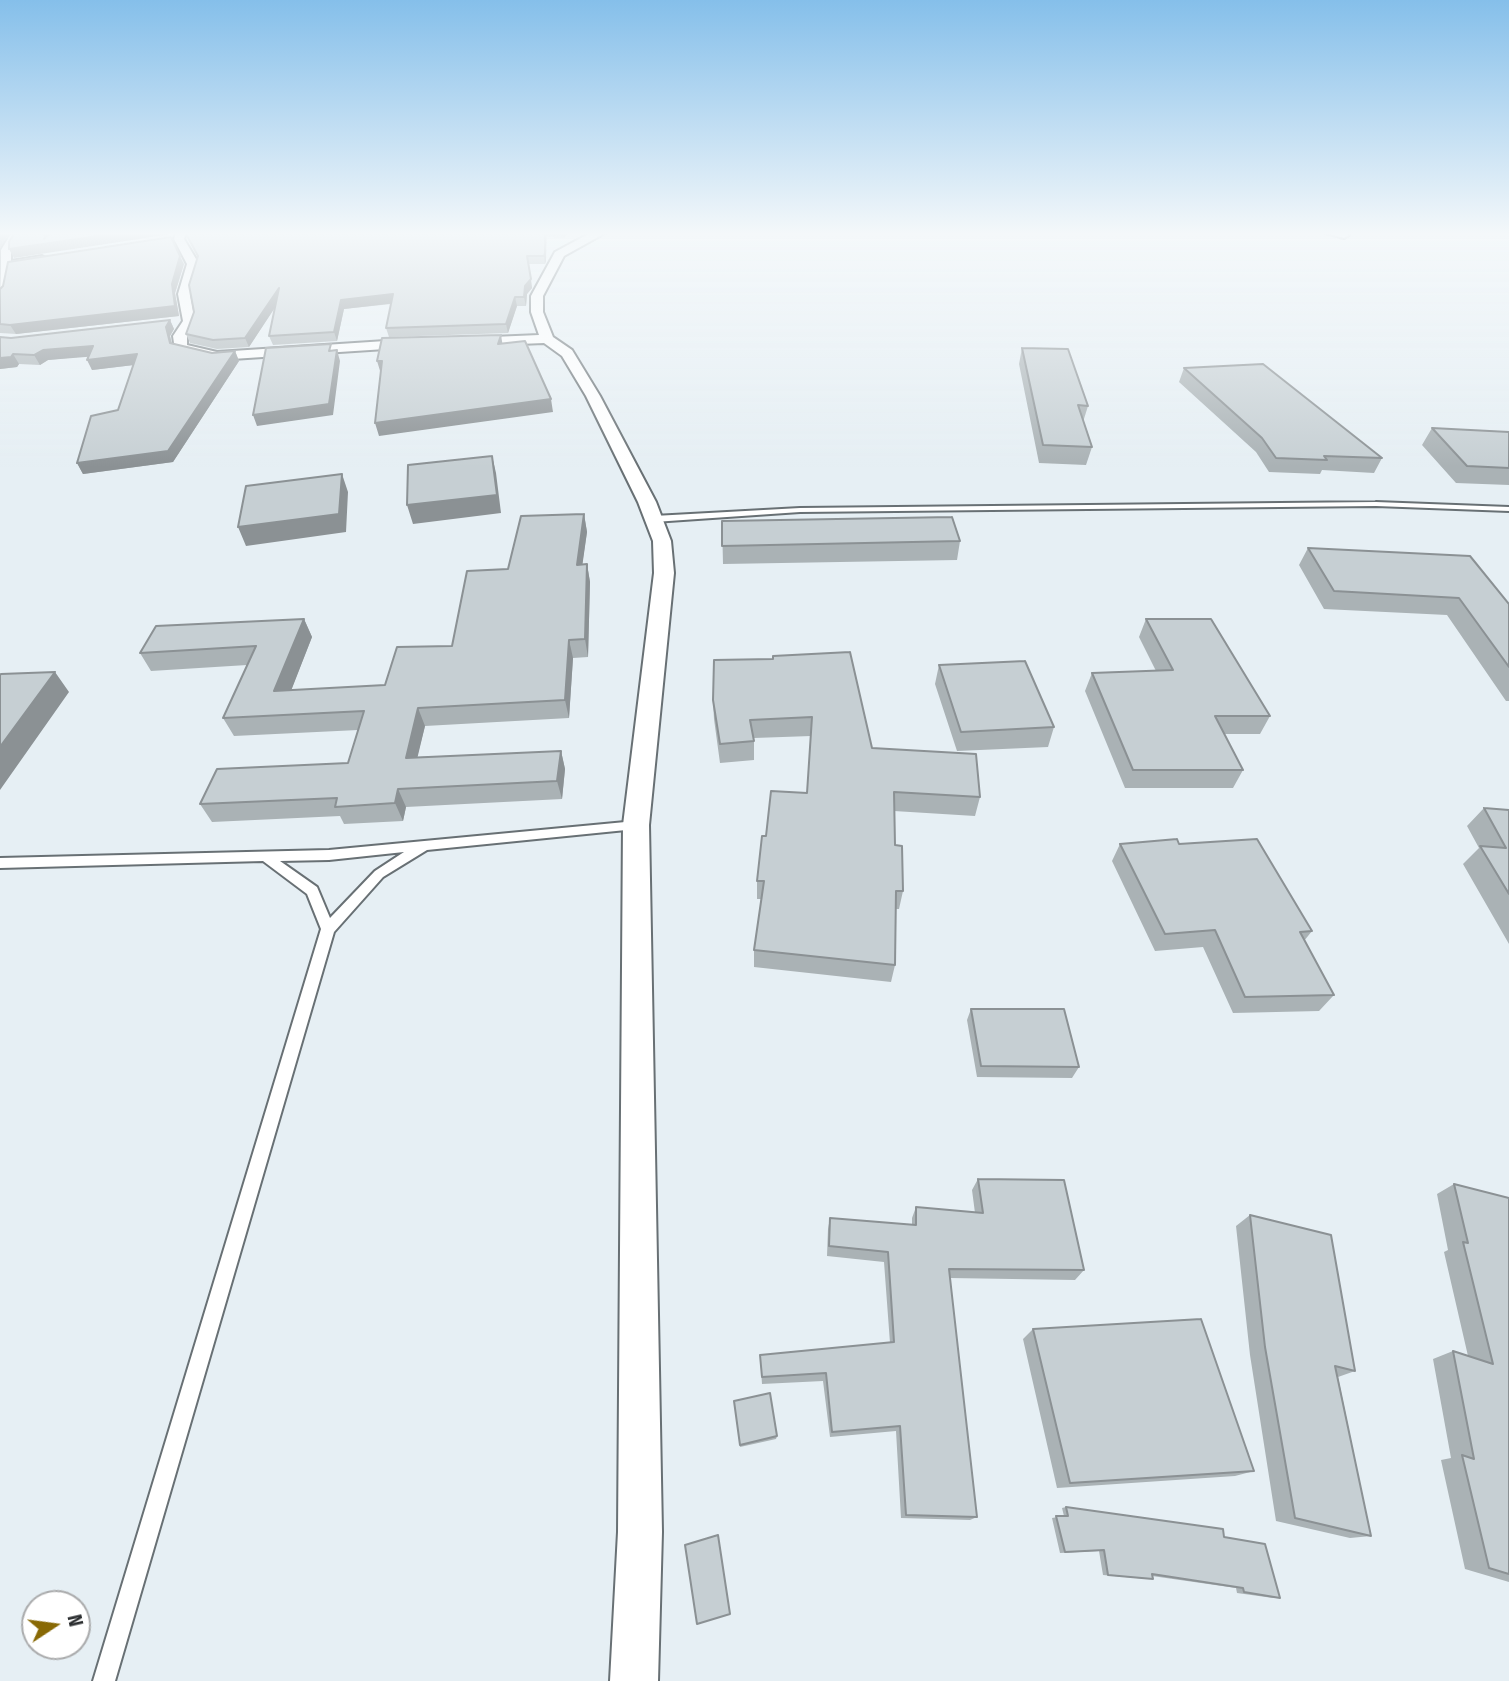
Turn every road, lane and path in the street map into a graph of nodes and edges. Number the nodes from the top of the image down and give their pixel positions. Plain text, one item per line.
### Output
1 (183, 310) edge
2 (537, 310) edge
3 (547, 339) junction
4 (456, 342) edge
5 (432, 343) edge
6 (1509, 509) edge
7 (654, 519) junction
8 (636, 825) junction
9 (424, 846) junction
10 (265, 856) junction
11 (0, 863) edge
12 (328, 929) junction
13 (104, 1681) edge
14 (634, 1681) edge

1 - 5 street
2 - 3 street
3 - 4 street
3 - 7 street
6 - 7 lane
7 - 8 street
8 - 9 lane
8 - 14 street
9 - 10 lane
9 - 12 lane
10 - 11 lane
10 - 12 lane
12 - 13 lane

